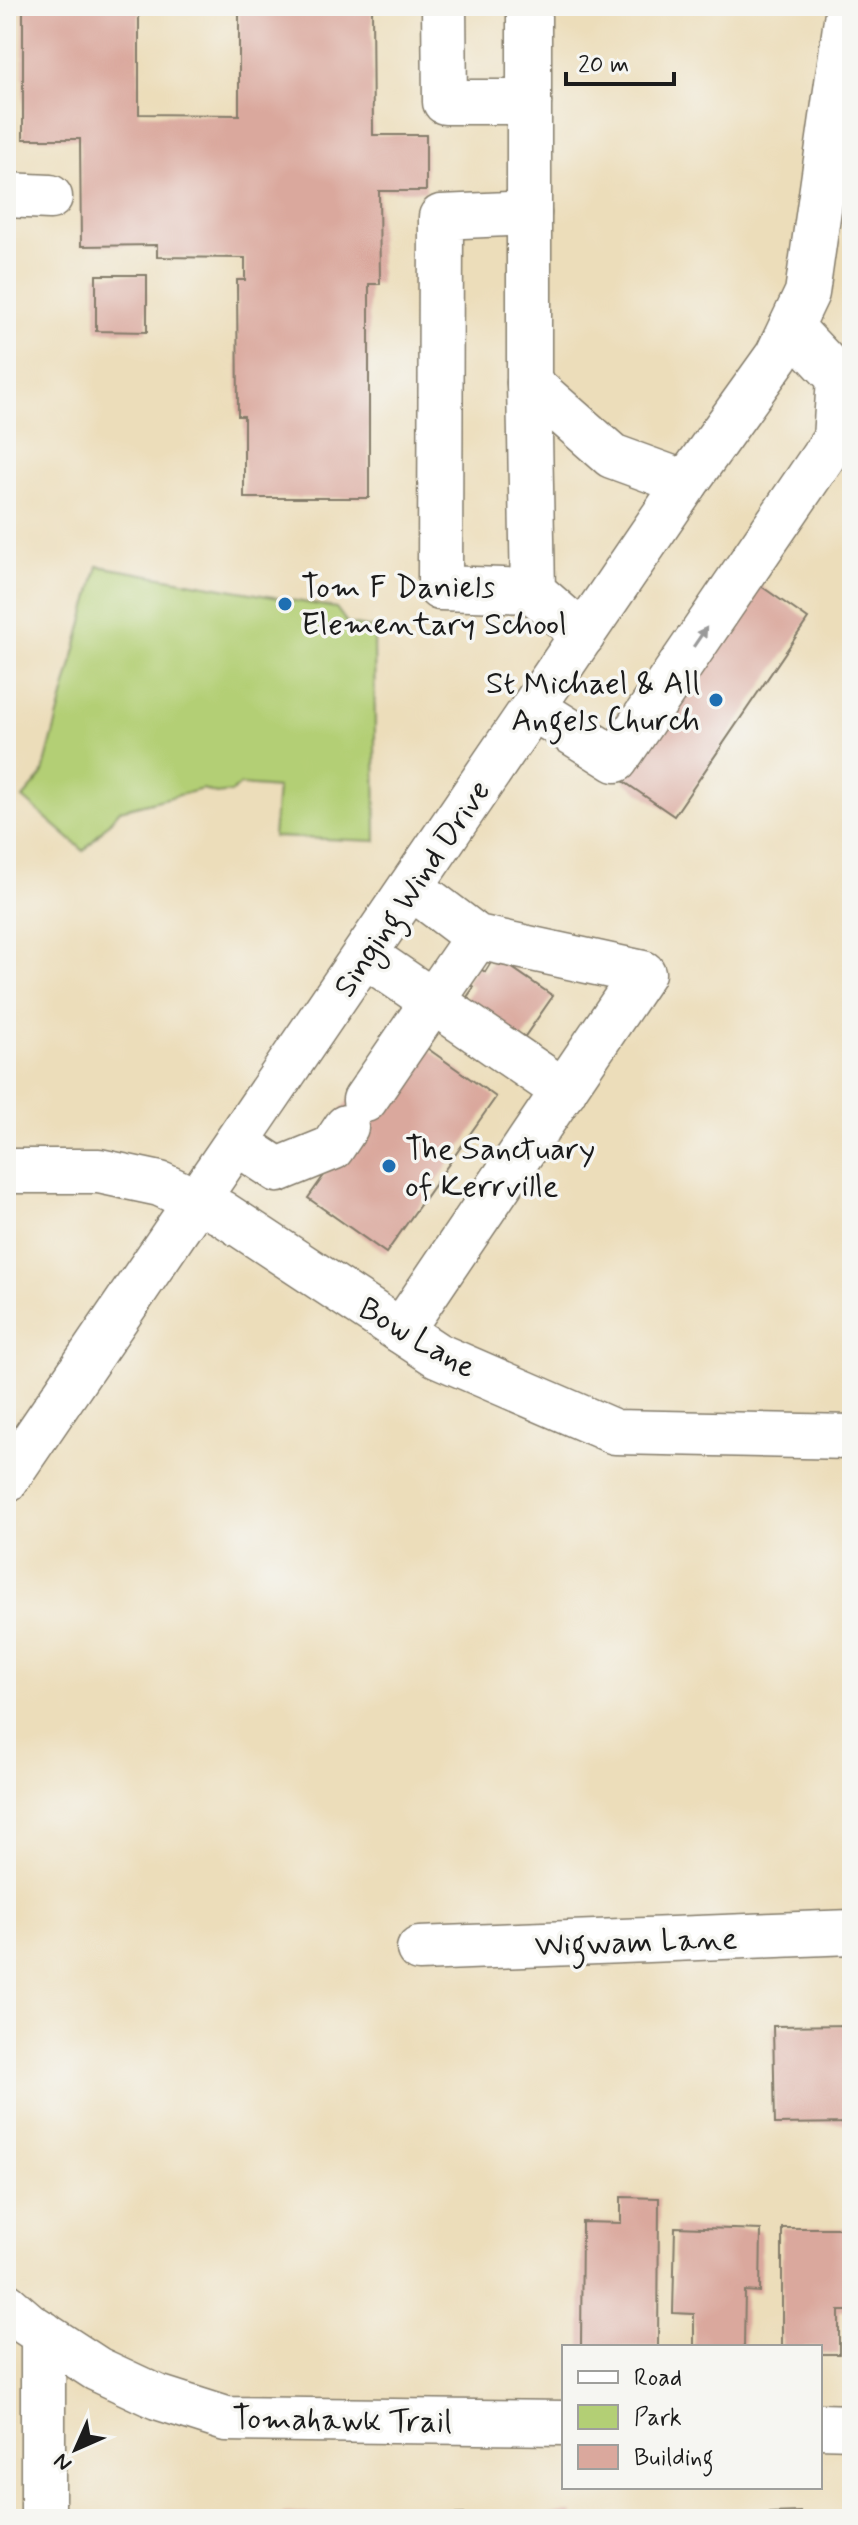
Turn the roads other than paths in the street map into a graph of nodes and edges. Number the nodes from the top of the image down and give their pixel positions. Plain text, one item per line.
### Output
1 (444, 6) edge
2 (529, 6) edge
3 (848, 6) edge
4 (529, 102) junction
5 (6, 195) edge
6 (50, 197) dead end
7 (529, 213) junction
8 (791, 327) junction
9 (529, 383) junction
10 (686, 483) junction
11 (533, 591) junction
12 (583, 635) junction
13 (533, 708) junction
14 (411, 887) junction
15 (477, 937) junction
16 (365, 955) junction
17 (433, 1001) junction
18 (564, 1091) junction
19 (237, 1143) junction
20 (6, 1171) edge
21 (197, 1201) junction
22 (401, 1331) junction
23 (852, 1437) edge
24 (6, 1480) edge
25 (852, 1932) edge
26 (419, 1949) dead end
27 (6, 2305) edge
28 (43, 2333) junction
29 (562, 2423) edge
30 (822, 2426) edge
31 (852, 2427) edge
32 (43, 2519) edge

1 - 4 street
2 - 4 street
3 - 8 street, Singing Wind Drive
4 - 7 street
5 - 6 street
7 - 9 street
7 - 11 street
8 - 10 street, Singing Wind Drive
13 -> 8 street
9 - 10 street
9 - 11 street
10 - 12 street, Singing Wind Drive
11 - 12 street
12 - 13 street, Singing Wind Drive
13 - 14 street, Singing Wind Drive
14 - 15 street
14 - 16 street, Singing Wind Drive
15 - 17 street
15 - 18 street
16 - 17 street
16 - 19 street, Singing Wind Drive
17 - 18 street
17 - 19 street
18 - 22 street
19 - 21 street, Singing Wind Drive
20 - 21 street, Bow Lane
21 - 22 street, Bow Lane
21 - 24 street, Singing Wind Drive
22 - 23 street, Bow Lane
25 - 26 street, Wigwam Lane
27 - 28 street, Tomahawk Trail
28 - 29 street, Tomahawk Trail
28 - 32 street
30 - 31 street

